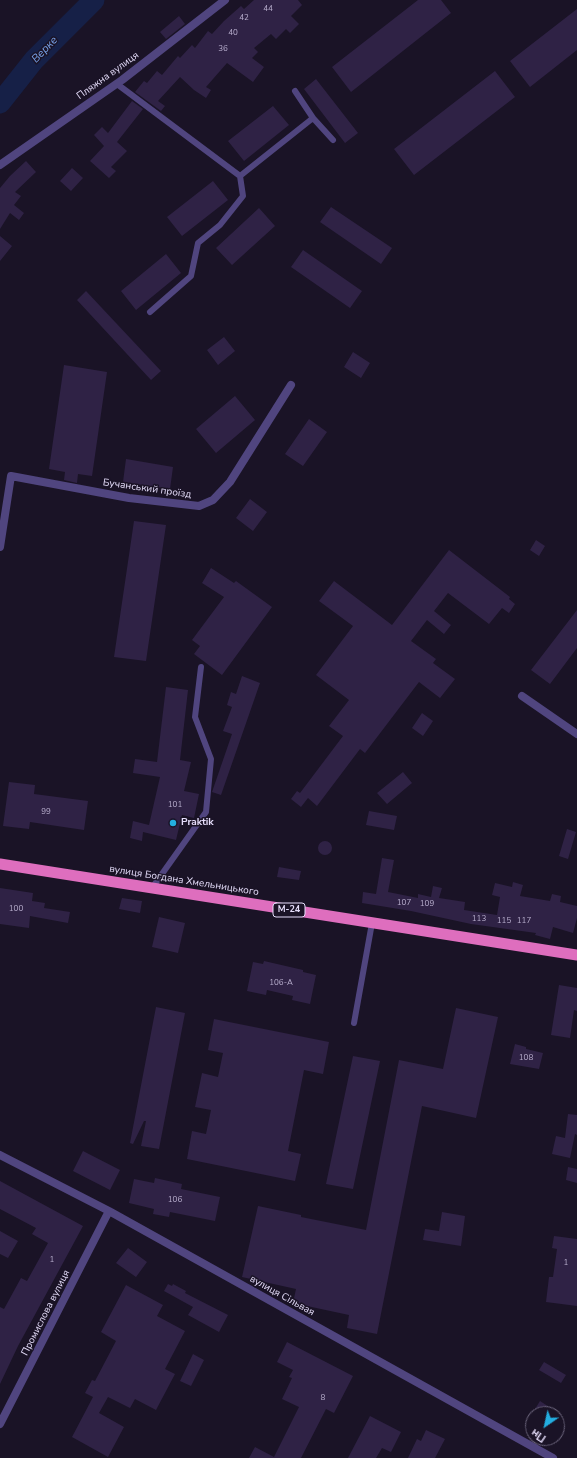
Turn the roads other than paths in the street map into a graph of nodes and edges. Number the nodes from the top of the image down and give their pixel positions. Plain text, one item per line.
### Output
1 (225, 0) edge
2 (117, 84) junction
3 (295, 91) dead end
4 (313, 118) junction
5 (333, 140) dead end
6 (0, 165) edge
7 (240, 176) junction
8 (150, 312) dead end
9 (291, 385) dead end
10 (0, 547) edge
11 (200, 667) dead end
12 (522, 696) dead end
13 (577, 734) edge
14 (0, 864) edge
15 (152, 888) junction
16 (372, 923) junction
17 (577, 955) edge
18 (354, 1023) dead end
19 (0, 1155) edge
20 (110, 1212) junction
21 (0, 1424) edge
22 (553, 1458) edge

1 - 2 street, Пляжна вулиця
2 - 6 street, Пляжна вулиця
2 - 7 lane
3 - 4 lane
4 - 5 lane
4 - 7 lane
7 - 8 lane
9 - 10 street, Бучанський проїзд
11 - 15 lane
12 - 13 street
14 - 15 highway, вулиця Богдана Хмельницького / М-24
15 - 16 highway, вулиця Богдана Хмельницького / М-24
16 - 17 highway, вулиця Богдана Хмельницького / М-24
16 - 18 lane
19 - 20 street, вулиця Сільвая
20 - 21 street, Промислова вулиця
20 - 22 street, вулиця Сільвая

